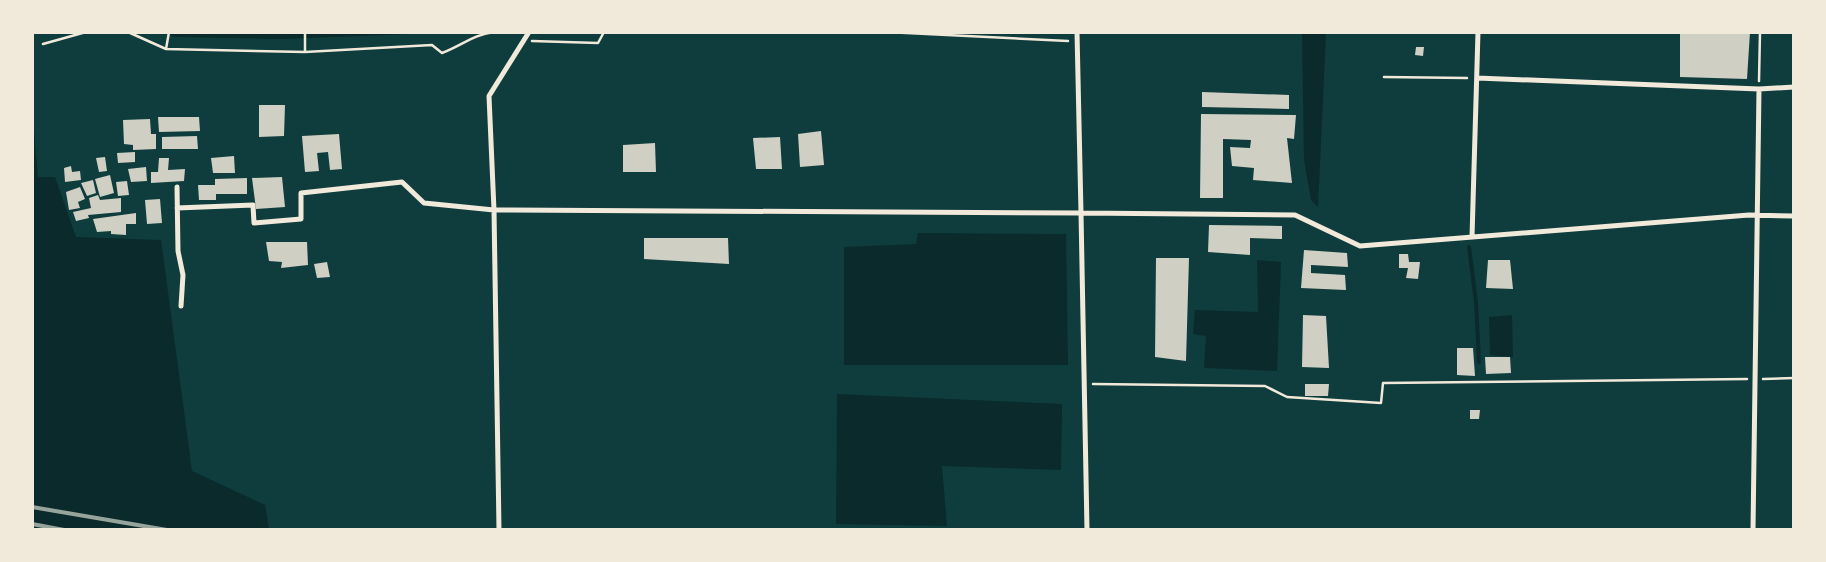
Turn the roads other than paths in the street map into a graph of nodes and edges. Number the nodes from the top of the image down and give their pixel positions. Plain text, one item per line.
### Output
1 (529, 32) edge
2 (1077, 32) edge
3 (1478, 32) edge
4 (1477, 78) junction
5 (1794, 87) edge
6 (1759, 89) junction
7 (177, 187) dead end
8 (177, 208) junction
9 (494, 210) junction
10 (1081, 213) junction
11 (1757, 215) junction
12 (1794, 216) edge
13 (1472, 237) junction
14 (180, 306) dead end
15 (499, 530) edge
16 (1086, 530) edge
17 (1753, 530) edge

1 - 9 street
2 - 10 street
3 - 4 street
4 - 6 street
4 - 13 street
5 - 6 street
6 - 11 street
7 - 8 street
8 - 9 street
8 - 14 street
9 - 10 street
9 - 15 street
10 - 13 street
10 - 16 street
11 - 12 street
11 - 13 street
11 - 17 street

